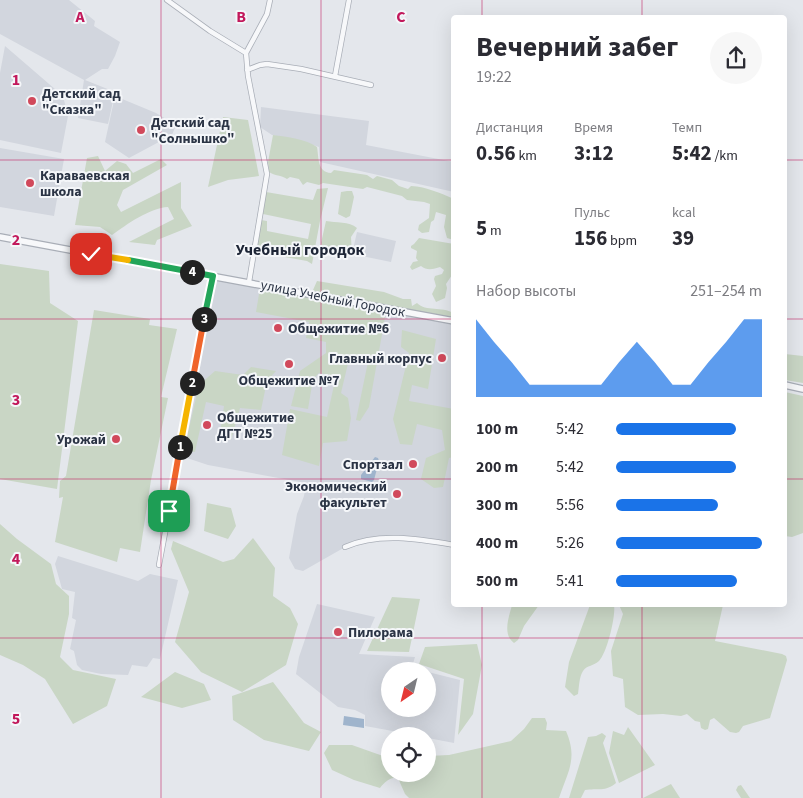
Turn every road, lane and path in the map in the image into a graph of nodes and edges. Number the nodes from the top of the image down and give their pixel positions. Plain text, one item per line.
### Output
1 (167, 0) edge
2 (270, 0) edge
3 (349, 0) edge
4 (246, 53) junction
5 (247, 70) junction
6 (335, 76) junction
7 (371, 85) dead end
8 (0, 237) edge
9 (213, 276) junction
10 (249, 282) junction
11 (451, 320) edge
12 (787, 385) edge
13 (803, 389) edge
14 (451, 545) edge
15 (345, 547) dead end
16 (159, 564) dead end

1 - 4 street
2 - 4 street
3 - 6 street
4 - 5 street
5 - 6 street
5 - 10 street
6 - 7 street
8 - 9 street, улица Учебный Городок
9 - 10 street, улица Учебный Городок
9 - 16 street
10 - 11 street, улица Учебный Городок
12 - 13 street
14 - 15 street

